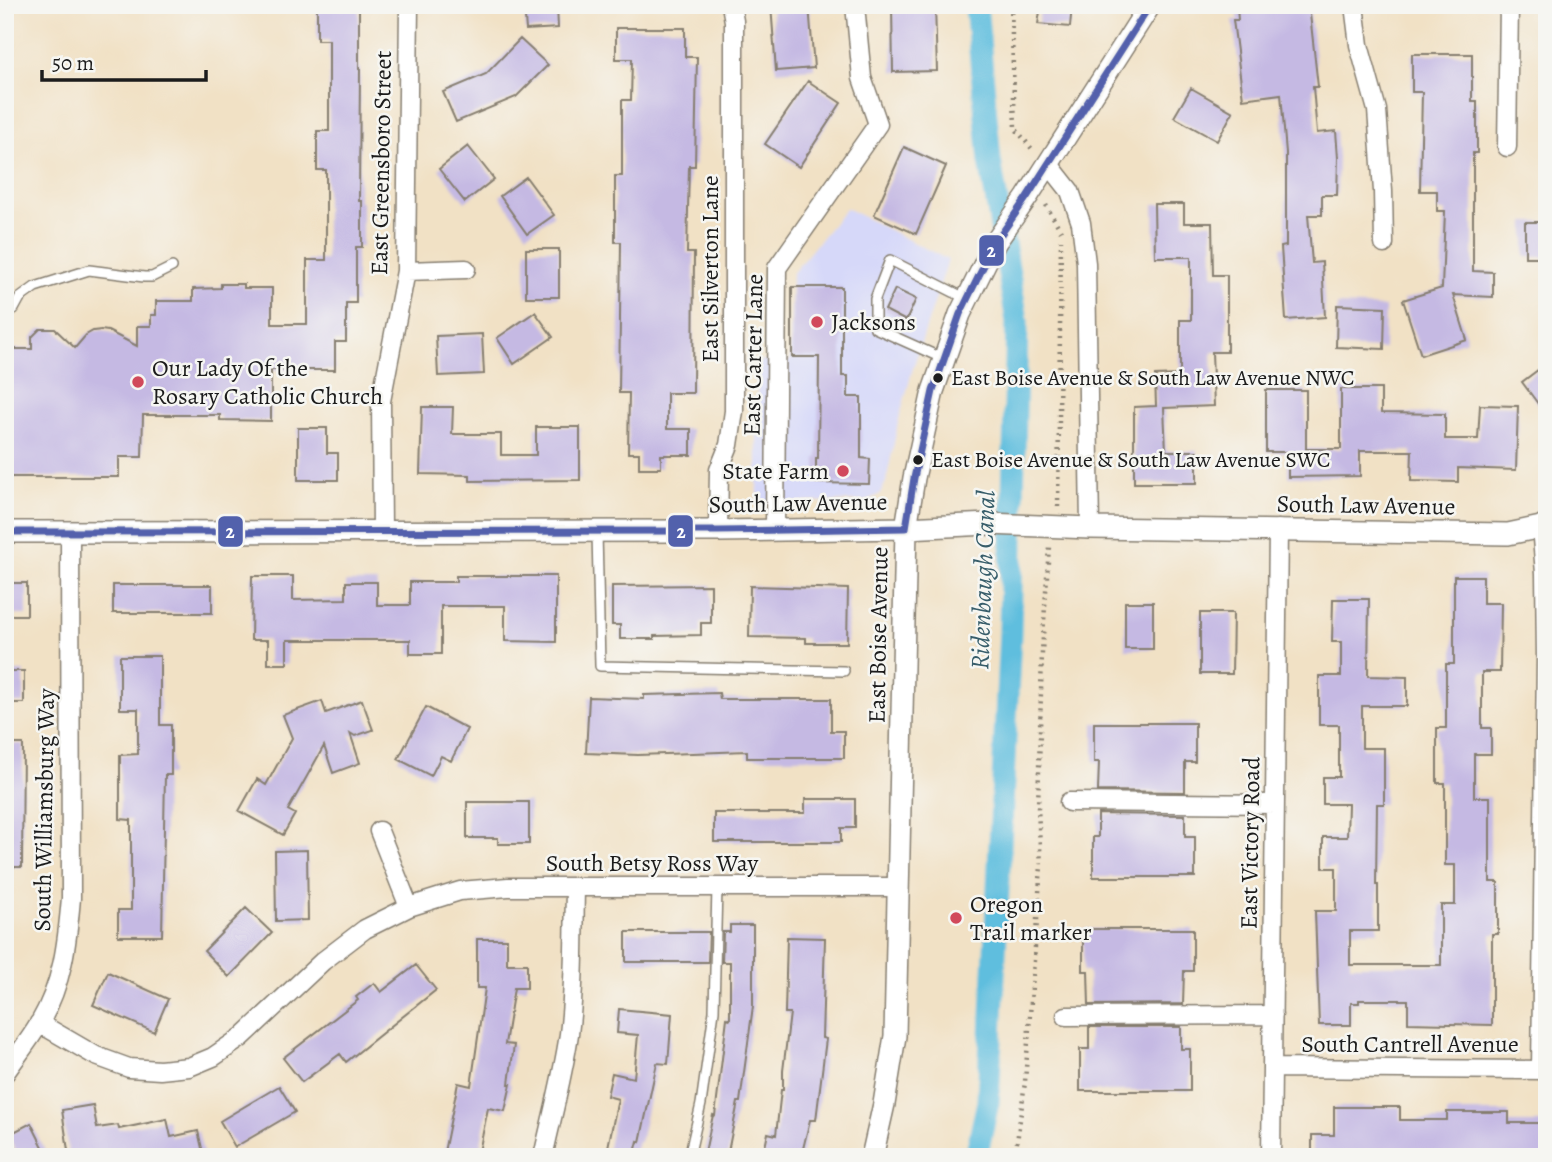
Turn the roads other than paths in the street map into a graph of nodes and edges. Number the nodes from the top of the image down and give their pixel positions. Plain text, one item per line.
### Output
1 (409, 5) edge
2 (732, 5) edge
3 (855, 5) edge
4 (1150, 5) edge
5 (1354, 5) edge
6 (1509, 5) edge
7 (1507, 147) dead end
8 (1038, 180) junction
9 (1384, 244) dead end
10 (172, 267) dead end
11 (466, 269) dead end
12 (406, 271) junction
13 (967, 299) junction
14 (5, 310) edge
15 (944, 359) junction
16 (1544, 525) edge
17 (906, 528) junction
18 (1090, 528) junction
19 (1278, 529) junction
20 (597, 530) junction
21 (775, 530) junction
22 (70, 531) junction
23 (382, 531) junction
24 (718, 531) junction
25 (5, 532) edge
26 (1546, 657) edge
27 (844, 671) dead end
28 (1069, 802) dead end
29 (1275, 804) junction
30 (379, 831) dead end
31 (717, 887) junction
32 (898, 887) junction
33 (575, 888) junction
34 (409, 906) junction
35 (1273, 1015) junction
36 (1066, 1016) dead end
37 (40, 1023) junction
38 (1272, 1068) junction
39 (1544, 1070) edge
40 (5, 1073) edge
41 (542, 1157) edge
42 (689, 1157) edge
43 (872, 1157) edge
44 (1271, 1157) edge

1 - 12 street, East Greensboro Street
2 - 24 street, East Silverton Lane
3 - 21 street, East Carter Lane
4 - 8 street, East Boise Avenue
5 - 9 street
6 - 7 street
8 - 13 street, East Boise Avenue
8 - 18 street
10 - 14 lane
11 - 12 street
12 - 23 street, East Greensboro Street
13 - 15 street, East Boise Avenue
13 - 15 lane
15 - 17 street, East Boise Avenue
16 - 19 street, South Law Avenue
16 - 26 street
17 - 18 street, South Law Avenue
17 - 21 street, South Law Avenue
17 - 32 street, East Boise Avenue
18 - 19 street, South Law Avenue
19 - 29 street, East Victory Road
20 - 23 street, South Law Avenue
20 - 24 street, South Law Avenue
20 - 27 lane
21 - 24 street, South Law Avenue
22 - 23 street, South Law Avenue
22 - 25 street, South Law Avenue
22 - 37 street, South Williamsburg Way
26 - 39 street
28 - 29 street
29 - 35 street, East Victory Road
30 - 34 street
31 - 32 street, South Betsy Ross Way
31 - 33 street, South Betsy Ross Way
31 - 42 lane
32 - 43 street, East Boise Avenue
33 - 34 street, South Betsy Ross Way
33 - 41 street
34 - 37 street, South Betsy Ross Way
35 - 36 street
35 - 38 street, East Victory Road
37 - 40 street, South Williamsburg Way
38 - 39 street, South Cantrell Avenue
38 - 44 street, East Victory Road

